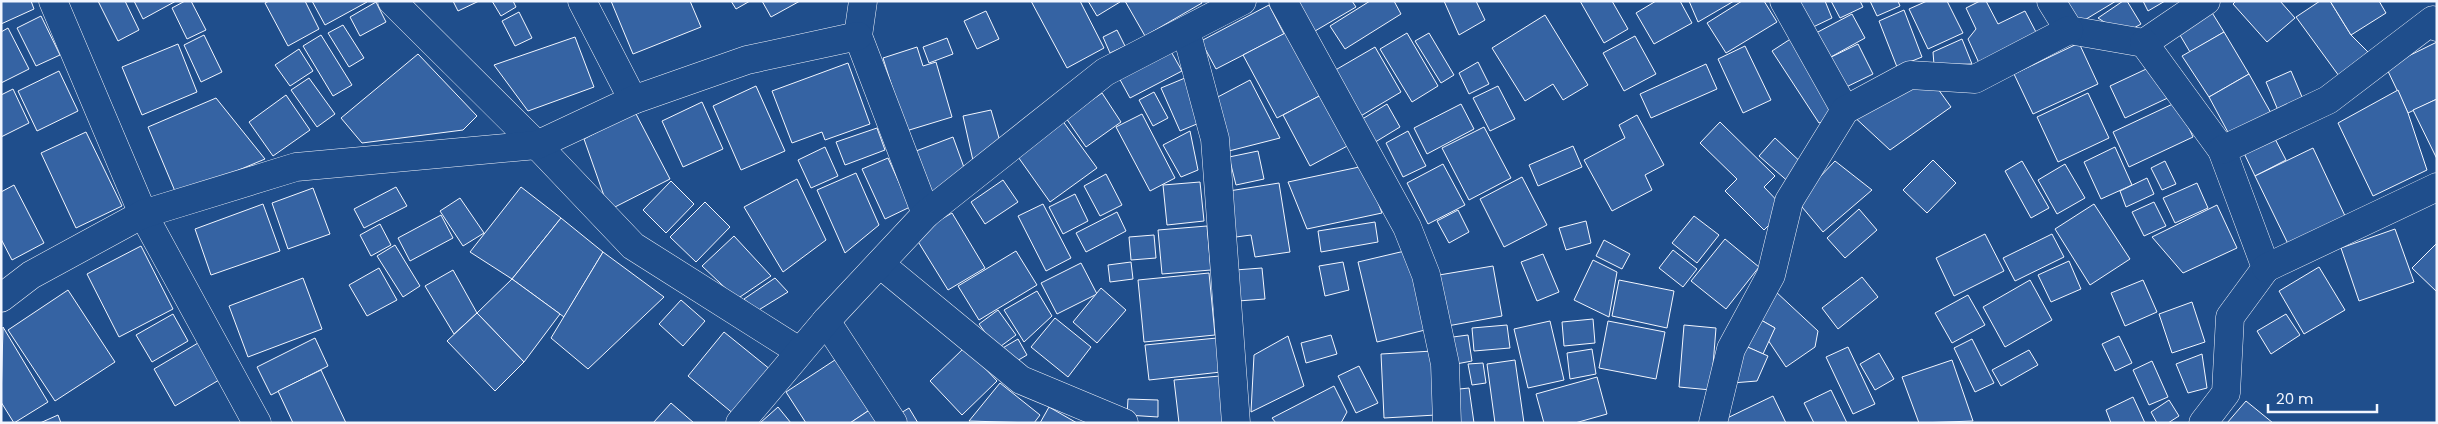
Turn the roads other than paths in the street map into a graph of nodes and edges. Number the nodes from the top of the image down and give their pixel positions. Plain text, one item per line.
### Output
1 (53, 1) edge
2 (392, 1) edge
3 (582, 1) edge
4 (863, 1) edge
5 (1242, 1) edge
6 (1283, 1) edge
7 (1784, 1) edge
8 (2051, 1) edge
9 (2206, 1) edge
10 (2437, 27) edge
11 (2069, 30) junction
12 (1186, 31) junction
13 (858, 36) junction
14 (2144, 43) junction
15 (633, 100) junction
16 (1845, 110) junction
17 (537, 145) junction
18 (2222, 150) junction
19 (2437, 187) edge
20 (143, 214) junction
21 (926, 214) junction
22 (880, 264) junction
23 (2266, 268) junction
24 (1, 298) edge
25 (826, 321) junction
26 (799, 352) junction
27 (258, 423) edge
28 (740, 423) edge
29 (892, 423) edge
30 (1124, 423) edge
31 (1236, 423) edge
32 (1447, 423) edge
33 (1713, 423) edge
34 (2203, 423) edge

1 - 20 street
2 - 17 street
3 - 15 street
4 - 13 street
5 - 12 street
6 - 32 street
7 - 16 street
8 - 11 street
9 - 14 street
10 - 18 street
11 - 14 street
11 - 16 street
12 - 21 street
12 - 31 street
13 - 15 street
13 - 21 street
14 - 18 street
15 - 17 street
16 - 33 street
17 - 20 street
17 - 26 street
18 - 23 street
19 - 23 street
20 - 24 street
20 - 27 street
21 - 22 street
22 - 25 street
22 - 30 street
23 - 34 street
25 - 26 street
25 - 29 street
26 - 28 street

